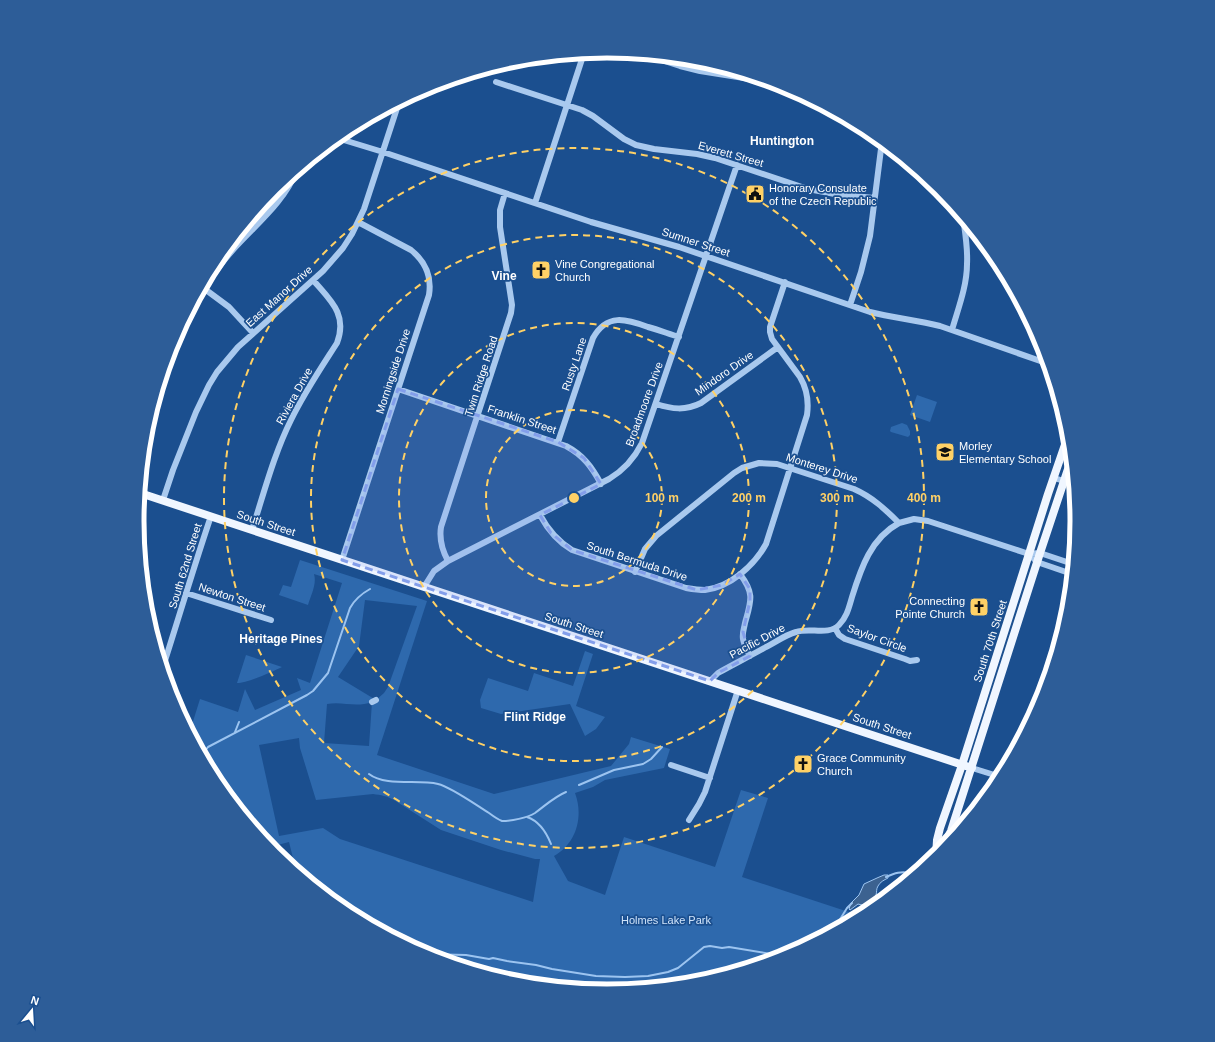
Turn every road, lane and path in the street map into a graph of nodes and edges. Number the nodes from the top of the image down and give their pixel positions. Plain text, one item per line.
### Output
1 (582, 59) edge
2 (667, 62) edge
3 (732, 75) edge
4 (496, 82) dead end
5 (567, 105) junction
6 (397, 109) edge
7 (344, 140) edge
8 (881, 148) edge
9 (383, 152) junction
10 (737, 165) junction
11 (293, 182) edge
12 (505, 193) junction
13 (874, 198) junction
14 (535, 203) junction
15 (358, 222) junction
16 (964, 226) edge
17 (231, 252) edge
18 (706, 256) junction
19 (313, 280) junction
20 (785, 282) junction
21 (206, 290) edge
22 (850, 305) junction
23 (952, 330) junction
24 (253, 333) junction
25 (679, 337) junction
26 (778, 347) junction
27 (1042, 362) edge
28 (398, 389) junction
29 (656, 404) junction
30 (478, 416) junction
31 (558, 442) junction
32 (1065, 446) edge
33 (790, 468) junction
34 (1068, 471) edge
35 (1054, 478) junction
36 (1064, 481) junction
37 (1069, 483) edge
38 (601, 484) junction
39 (145, 494) edge
40 (163, 500) junction
41 (540, 515) junction
42 (211, 516) junction
43 (899, 523) junction
44 (252, 530) junction
45 (1040, 553) junction
46 (1029, 554) junction
47 (342, 560) junction
48 (448, 561) junction
49 (1037, 562) junction
50 (1069, 563) edge
51 (636, 572) junction
52 (1068, 573) edge
53 (740, 574) junction
54 (424, 587) junction
55 (186, 592) junction
56 (271, 620) dead end
57 (835, 628) junction
58 (750, 656) junction
59 (166, 659) edge
60 (917, 660) dead end
61 (710, 681) junction
62 (738, 690) junction
63 (671, 765) dead end
64 (962, 765) junction
65 (972, 768) junction
66 (994, 775) edge
67 (710, 778) junction
68 (689, 820) dead end
69 (951, 832) edge
70 (937, 846) edge

1 - 5 street
2 - 3 street
4 - 5 street, Everett Street
5 - 10 street, Everett Street
5 - 14 street
6 - 9 street, East Manor Drive
7 - 9 street, Sumner Street
8 - 13 street
9 - 12 street, Sumner Street
9 - 15 street, East Manor Drive
10 - 13 street, Everett Street
10 - 18 street, Broadmoore Drive
11 - 17 street
12 - 14 street, Sumner Street
12 - 30 street, Twin Ridge Road
13 - 22 street
14 - 18 street, Sumner Street
15 - 19 street, East Manor Drive
15 - 28 street, Morningside Drive
16 - 23 street
18 - 20 street, Sumner Street
18 - 25 street, Broadmoore Drive
19 - 24 street, East Manor Drive
19 - 44 street, Riviera Drive
20 - 22 street, Sumner Street
20 - 26 street, South Bermuda Drive
21 - 24 street
22 - 23 street, Sumner Street
23 - 27 street, Sumner Street
24 - 40 street, East Manor Drive
25 - 29 street, Broadmoore Drive
25 - 31 street, Rusty Lane
26 - 29 street, Mindoro Drive
26 - 33 street, South Bermuda Drive
28 - 30 street, Franklin Street
28 - 47 street, Morningside Drive
29 - 38 street, Broadmoore Drive
30 - 31 street, Franklin Street
30 - 48 street, Twin Ridge Road
31 - 38 street, Franklin Street
32 - 35 main road, South 70th Street
33 - 43 street, Monterey Drive
33 - 51 street, Monterey Drive
33 - 53 street, South Bermuda Drive
34 - 36 main road, South 70th Street
35 - 36 street
35 - 46 main road, South 70th Street
36 - 37 street
36 - 45 main road, South 70th Street
38 - 41 street, Broadmoore Drive
39 - 40 main road, South Street
40 - 42 main road, South Street
41 - 48 street, Broadmoore Drive
41 - 51 street, South Bermuda Drive
42 - 44 main road, South Street
42 - 55 street, South 62nd Street
43 - 46 street
43 - 57 street
44 - 47 main road, South Street
45 - 46 street
45 - 49 main road, South 70th Street
45 - 50 street
46 - 49 street
46 - 64 main road, South 70th Street
47 - 54 main road, South Street
48 - 54 street, Broadmoore Drive
49 - 52 street
49 - 65 main road, South 70th Street
51 - 53 street, South Bermuda Drive
53 - 58 street
54 - 61 main road, South Street
55 - 56 street, Newton Street
55 - 59 street, South 62nd Street
57 - 58 street, Pacific Drive
57 - 60 street, Saylor Circle
58 - 61 street, Pacific Drive
61 - 62 main road, South Street
62 - 64 main road, South Street
62 - 67 street
63 - 67 street
64 - 65 main road, South Street
64 - 70 main road, South 70th Street
65 - 66 street, South Street
65 - 69 main road, South 70th Street
67 - 68 street

